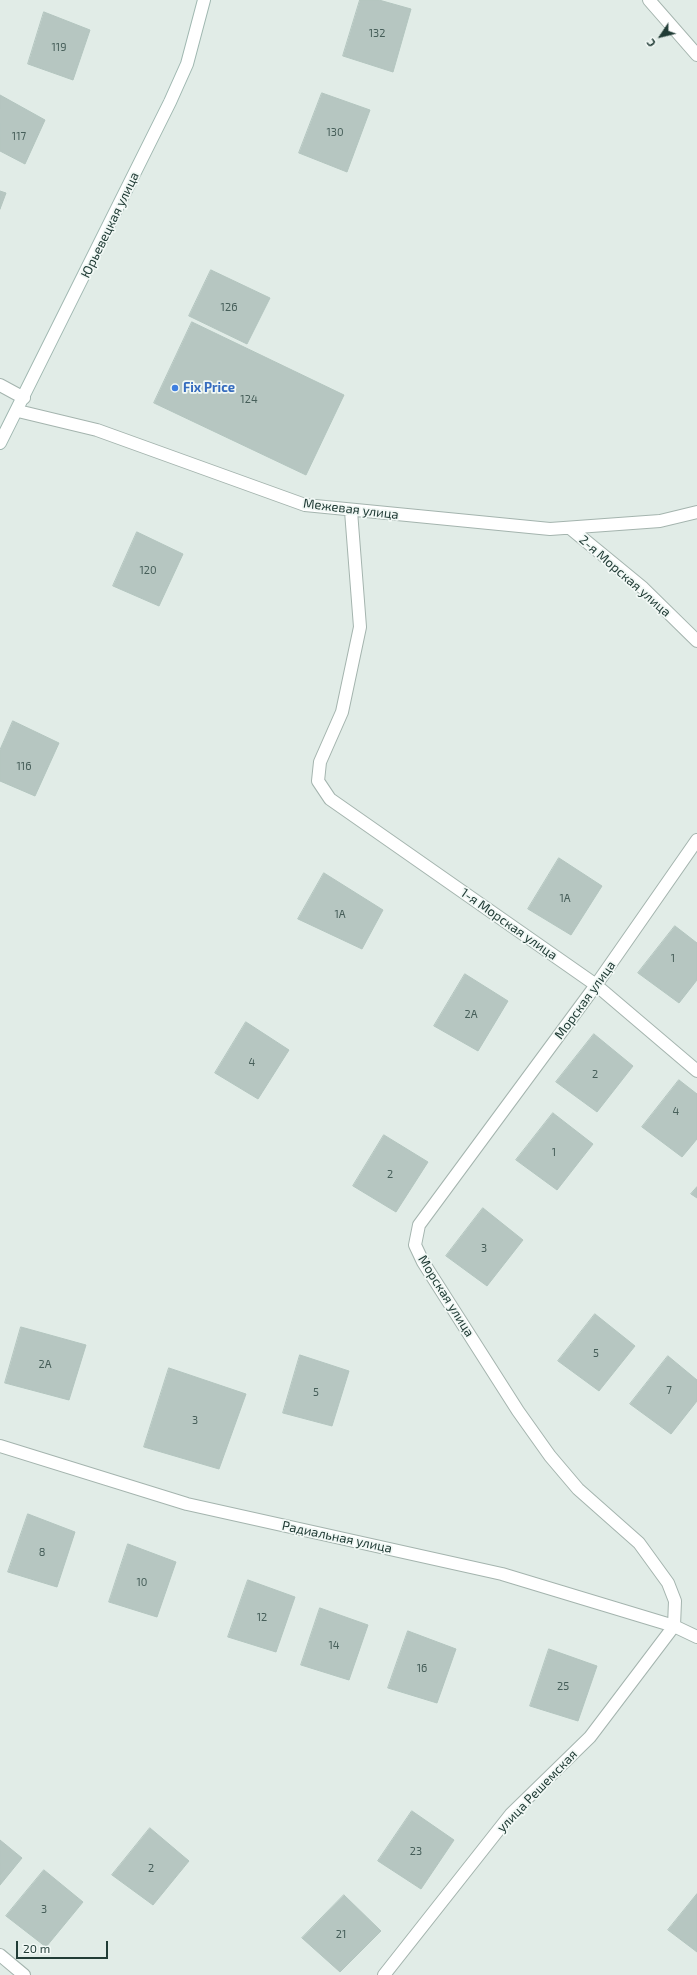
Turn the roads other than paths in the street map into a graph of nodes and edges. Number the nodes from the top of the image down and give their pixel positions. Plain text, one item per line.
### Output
1 (204, 0) edge
2 (649, 0) edge
3 (697, 55) edge
4 (0, 385) edge
5 (24, 398) junction
6 (18, 411) junction
7 (0, 443) edge
8 (351, 511) junction
9 (697, 512) edge
10 (570, 528) junction
11 (697, 641) edge
12 (697, 840) edge
13 (596, 985) junction
14 (697, 1071) edge
15 (0, 1446) edge
16 (674, 1626) junction
17 (697, 1637) edge
18 (0, 1955) edge
19 (24, 1975) edge
20 (384, 1975) edge

1 - 5 street, Юрьевецкая улица
2 - 3 street
4 - 5 street
5 - 6 street, Юрьевецкая улица
6 - 7 street, Юрьевецкая улица
6 - 8 street, Межевая улица
8 - 10 street, Межевая улица
8 - 13 street, 1-я Морская улица
9 - 10 street, Межевая улица
10 - 11 street, 2-я Морская улица
12 - 13 street, Морская улица
13 - 14 street, 1-я Морская улица
13 - 16 street, Морская улица
15 - 16 street, Радиальная улица
16 - 17 street
16 - 20 street, улица Решемская
18 - 19 street

